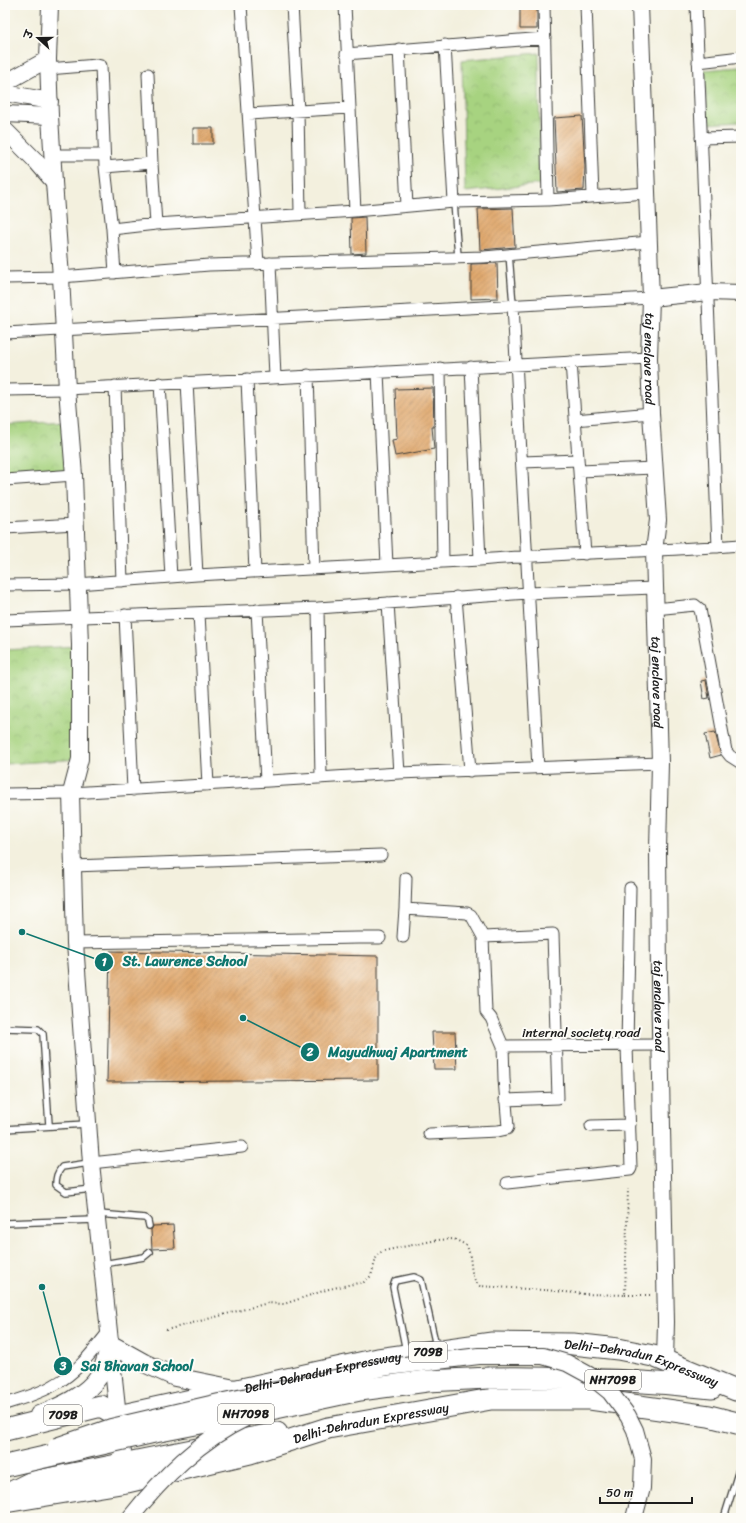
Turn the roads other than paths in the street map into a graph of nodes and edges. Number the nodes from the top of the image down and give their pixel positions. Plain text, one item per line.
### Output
1 (50, 5) edge
2 (241, 5) edge
3 (292, 5) edge
4 (345, 5) edge
5 (544, 5) edge
6 (586, 5) edge
7 (640, 5) edge
8 (696, 5) edge
9 (545, 38) junction
10 (445, 45) junction
11 (399, 49) junction
12 (346, 54) junction
13 (741, 58) edge
14 (698, 62) junction
15 (48, 64) junction
16 (148, 74) dead end
17 (5, 82) edge
18 (5, 93) edge
19 (349, 108) junction
20 (50, 109) junction
21 (298, 111) junction
22 (5, 114) edge
23 (248, 114) junction
24 (5, 130) edge
25 (741, 137) edge
26 (701, 138) junction
27 (52, 155) junction
28 (104, 155) junction
29 (152, 163) junction
30 (105, 167) junction
31 (54, 182) junction
32 (647, 193) junction
33 (593, 196) junction
34 (548, 200) junction
35 (454, 202) junction
36 (407, 206) junction
37 (355, 211) junction
38 (300, 213) junction
39 (254, 217) junction
40 (156, 224) junction
41 (112, 229) junction
42 (649, 242) junction
43 (509, 254) junction
44 (458, 257) junction
45 (270, 263) junction
46 (258, 264) junction
47 (115, 273) junction
48 (61, 277) junction
49 (5, 278) edge
50 (708, 292) junction
51 (741, 293) edge
52 (651, 298) junction
53 (513, 305) junction
54 (272, 319) junction
55 (64, 331) junction
56 (5, 333) edge
57 (650, 358) junction
58 (571, 362) junction
59 (516, 364) junction
60 (471, 367) junction
61 (440, 368) junction
62 (378, 372) junction
63 (308, 375) junction
64 (275, 377) junction
65 (247, 378) junction
66 (187, 382) junction
67 (160, 383) junction
68 (115, 386) junction
69 (67, 389) junction
70 (5, 390) edge
71 (651, 413) junction
72 (575, 420) junction
73 (522, 462) junction
74 (579, 465) junction
75 (655, 468) junction
76 (74, 475) junction
77 (5, 480) edge
78 (76, 524) junction
79 (5, 528) edge
80 (741, 545) edge
81 (718, 547) junction
82 (654, 551) junction
83 (585, 554) junction
84 (526, 555) junction
85 (480, 560) junction
86 (443, 562) junction
87 (387, 565) junction
88 (314, 569) junction
89 (254, 572) junction
90 (198, 575) junction
91 (171, 577) junction
92 (122, 581) junction
93 (77, 584) junction
94 (5, 585) edge
95 (654, 588) junction
96 (528, 592) junction
97 (456, 597) junction
98 (388, 603) junction
99 (318, 608) junction
100 (655, 609) junction
101 (257, 610) junction
102 (199, 613) junction
103 (125, 615) junction
104 (79, 617) junction
105 (5, 620) edge
106 (741, 763) edge
107 (660, 764) junction
108 (538, 768) junction
109 (470, 771) junction
110 (399, 773) junction
111 (321, 778) junction
112 (266, 782) junction
113 (208, 785) junction
114 (133, 790) junction
115 (71, 793) junction
116 (5, 794) edge
117 (381, 855) dead end
118 (72, 860) junction
119 (406, 878) dead end
120 (630, 888) dead end
121 (405, 909) junction
122 (403, 937) dead end
123 (484, 937) junction
124 (380, 938) dead end
125 (75, 944) junction
126 (5, 1028) edge
127 (660, 1045) junction
128 (502, 1046) junction
129 (556, 1046) junction
130 (627, 1046) junction
131 (505, 1100) junction
132 (88, 1124) junction
133 (49, 1125) junction
134 (630, 1125) junction
135 (591, 1126) dead end
136 (5, 1129) edge
137 (429, 1134) dead end
138 (242, 1147) dead end
139 (91, 1163) junction
140 (507, 1183) dead end
141 (94, 1189) junction
142 (97, 1217) junction
143 (5, 1223) edge
144 (149, 1226) dead end
145 (150, 1252) dead end
146 (102, 1264) junction
147 (110, 1338) junction
148 (437, 1351) junction
149 (406, 1355) junction
150 (665, 1361) junction
151 (239, 1390) junction
152 (739, 1391) edge
153 (5, 1404) edge
154 (262, 1411) junction
155 (118, 1416) junction
156 (741, 1424) edge
157 (5, 1429) edge
158 (741, 1463) edge
159 (5, 1465) edge
160 (125, 1472) junction
161 (5, 1496) edge
162 (5, 1502) edge
163 (130, 1518) edge
164 (634, 1518) edge
165 (724, 1518) edge

1 - 15 street
2 - 23 street
3 - 21 street
4 - 12 street
5 - 9 street
6 - 33 street
7 - 32 street, taj enclave road
8 - 14 street
9 - 10 street
9 - 34 street
10 - 11 street
10 - 35 street
11 - 12 street
11 - 36 street
12 - 19 street
13 - 14 street
14 - 26 street
15 - 17 street
15 - 20 street
15 - 28 street
16 - 29 street
18 - 20 street
19 - 21 street
19 - 37 street
20 - 22 street
20 - 27 street
21 - 23 street
21 - 38 street
23 - 39 street
24 - 31 street
25 - 26 street
26 - 50 street
27 - 28 street
27 - 31 street
28 - 30 street
29 - 30 street
29 - 40 street
30 - 41 street
31 - 48 street
32 - 33 street
32 - 42 street, taj enclave road
33 - 34 street
34 - 35 street
35 - 36 street
35 - 44 lane
36 - 37 street
37 - 38 street
38 - 39 street
39 - 40 street
39 - 46 street
40 - 41 street
41 - 47 street
42 - 43 street
42 - 52 street, taj enclave road
43 - 44 street
43 - 53 lane
44 - 45 street
45 - 46 street
45 - 54 street
46 - 47 street
47 - 48 street
48 - 49 street
48 - 55 street
50 - 51 street
50 - 52 street
50 - 81 street
52 - 53 street
52 - 57 street, taj enclave road
53 - 54 street
53 - 59 street
54 - 55 street
54 - 64 street
55 - 56 street
55 - 69 street
57 - 58 street
57 - 71 street, taj enclave road
58 - 59 street
58 - 72 street
59 - 60 street
59 - 73 street
60 - 61 street
60 - 85 street
61 - 62 street
61 - 86 street
62 - 63 street
62 - 87 street
63 - 64 street
63 - 88 street
64 - 65 street
65 - 66 street
65 - 89 street
66 - 67 street
66 - 90 street
67 - 68 street
67 - 91 street
68 - 69 street
68 - 92 street
69 - 70 street
69 - 76 street
71 - 72 street
71 - 75 street, taj enclave road
72 - 74 street
73 - 74 street
73 - 84 street
74 - 75 street
74 - 83 street
75 - 82 street, taj enclave road
76 - 77 street
76 - 78 street
78 - 79 street
78 - 93 street
80 - 81 street
81 - 82 street
82 - 83 street
82 - 95 street, taj enclave road
83 - 84 street
84 - 85 street
84 - 96 street
85 - 86 street
86 - 87 street
87 - 88 street
88 - 89 street
89 - 90 street
90 - 91 street
91 - 92 street
92 - 93 street
93 - 94 street
93 - 104 street
95 - 96 street
95 - 100 street, taj enclave road
96 - 97 street
96 - 108 street
97 - 98 street
97 - 109 street
98 - 99 street
98 - 110 street
99 - 101 street
99 - 111 street
100 - 106 street
100 - 107 street, taj enclave road
101 - 102 street
101 - 112 street
102 - 103 street
102 - 113 street
103 - 104 street
103 - 114 street
104 - 105 street
104 - 115 street
107 - 108 street
107 - 127 street, taj enclave road
108 - 109 street
109 - 110 street
110 - 111 street
111 - 112 street
112 - 113 street
113 - 114 street
114 - 115 street
115 - 116 street
115 - 118 street
117 - 118 street
118 - 125 street
119 - 121 street
120 - 130 street
121 - 122 street
121 - 123 street
123 - 128 street
123 - 129 street
124 - 125 street
125 - 132 street
126 - 133 lane
127 - 130 street, internal society road
127 - 150 street, taj enclave road
128 - 129 street, internal society road
128 - 131 street
129 - 130 street, internal society road
129 - 131 street
130 - 134 street
131 - 137 street
132 - 133 lane
132 - 139 street
133 - 136 lane
134 - 135 street
134 - 140 street
138 - 139 street
139 - 141 street
139 - 141 lane
141 - 142 street
142 - 143 lane
142 - 144 lane
142 - 146 street
145 - 146 lane
146 - 147 street
147 - 151 main road
147 - 153 street
147 - 155 street
147 - 157 main road
148 - 149 highway, Delhi–Dehradun Expressway / 709B
148 - 149 lane
148 - 150 highway, Delhi–Dehradun Expressway / 709B
149 - 151 highway, Delhi–Dehradun Expressway / 709B
150 - 152 highway, Delhi–Dehradun Expressway / 709B
151 - 155 highway, Delhi–Dehradun Expressway / 709B
152 - 154 highway, Delhi-Dehradun Expressway / NH709B, bridge
154 - 159 highway, Delhi-Dehradun Expressway / NH709B, bridge
154 - 163 street, bridge
155 - 157 highway, 709B
155 - 160 street
156 - 160 highway, Delhi-Dehradun Expressway / NH709B
158 - 165 lane
159 - 164 street, bridge
160 - 161 highway
160 - 162 highway, Delhi-Dehradun Expressway / NH709B

